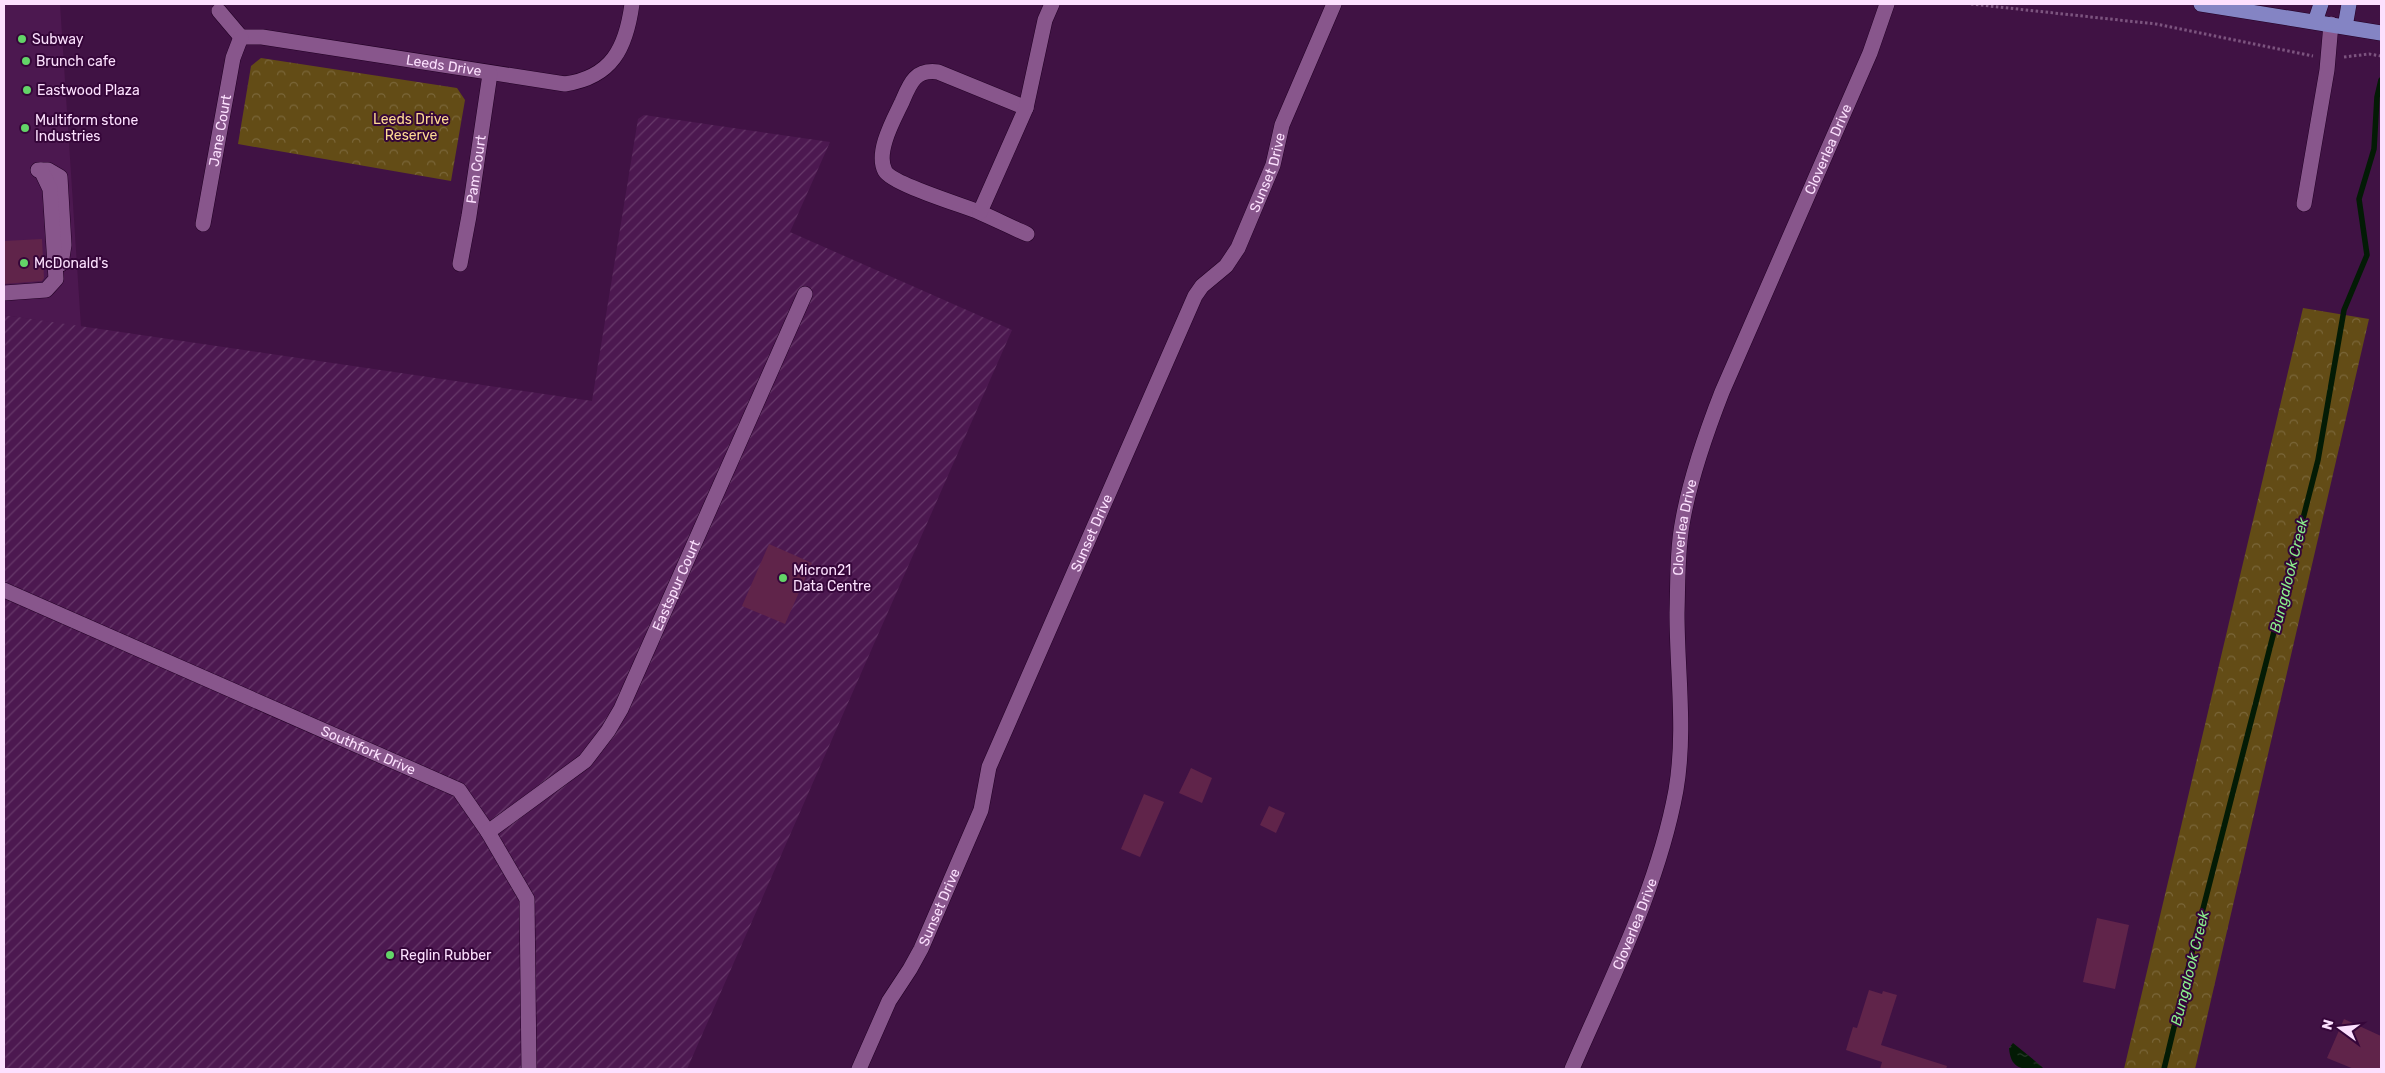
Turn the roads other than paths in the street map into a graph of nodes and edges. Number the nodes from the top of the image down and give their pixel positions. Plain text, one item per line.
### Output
1 (632, 4) edge
2 (1052, 4) edge
3 (1334, 4) edge
4 (1887, 4) edge
5 (2201, 4) edge
6 (2321, 4) edge
7 (2349, 4) edge
8 (219, 10) dead end
9 (2315, 22) junction
10 (2338, 26) junction
11 (2381, 33) edge
12 (241, 37) junction
13 (490, 74) junction
14 (1026, 108) junction
15 (40, 170) dead end
16 (2304, 204) dead end
17 (980, 212) junction
18 (203, 224) dead end
19 (1027, 234) dead end
20 (460, 264) dead end
21 (4, 293) edge
22 (805, 294) dead end
23 (4, 590) edge
24 (488, 832) junction
25 (529, 1069) edge
26 (859, 1069) edge
27 (1572, 1069) edge

1 - 13 street, Leeds Drive
2 - 14 street
3 - 26 street, Sunset Drive
4 - 27 street, Cloverlea Drive
5 - 9 main road
6 - 9 main road
7 - 10 main road
8 - 12 street
9 - 10 main road
10 - 11 main road
10 - 16 street
12 - 13 street, Leeds Drive
12 - 18 street, Jane Court
13 - 20 street, Pam Court
14 - 17 street
14 - 17 street
15 - 21 street
17 - 19 street
22 - 24 street, Eastspur Court
23 - 24 street, Southfork Drive
24 - 25 street, Southfork Drive

